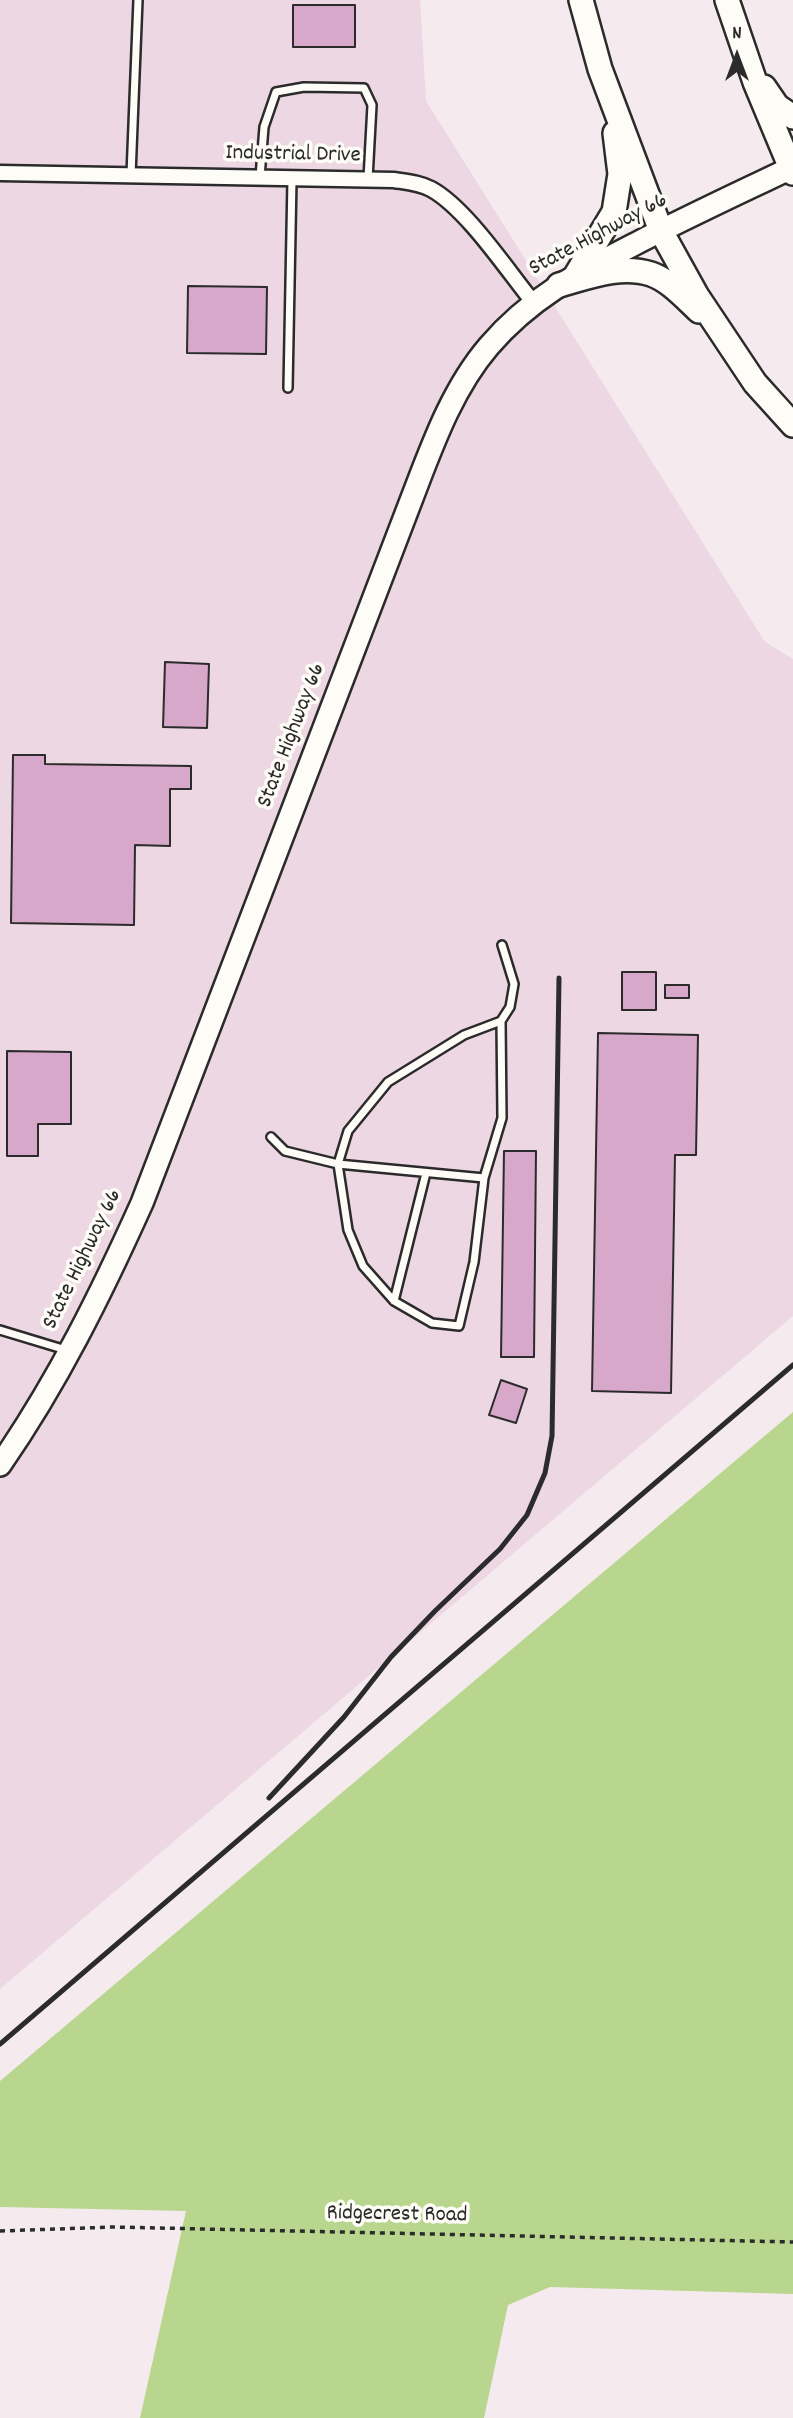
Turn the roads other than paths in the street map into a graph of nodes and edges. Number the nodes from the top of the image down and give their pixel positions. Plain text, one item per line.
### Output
1 (138, 0) edge
2 (581, 0) edge
3 (727, 0) edge
4 (749, 64) junction
5 (611, 99) junction
6 (793, 117) edge
7 (792, 170) edge
8 (0, 173) edge
9 (131, 176) junction
10 (260, 178) junction
11 (292, 178) junction
12 (368, 180) junction
13 (662, 231) junction
14 (568, 280) junction
15 (533, 302) junction
16 (721, 332) junction
17 (288, 388) dead end
18 (793, 425) edge
19 (502, 945) dead end
20 (500, 1021) junction
21 (271, 1137) dead end
22 (338, 1164) junction
23 (426, 1173) junction
24 (484, 1178) junction
25 (394, 1301) junction
26 (0, 1330) edge
27 (70, 1351) junction
28 (0, 1465) edge

1 - 9 lane
2 - 5 highway
3 - 4 highway
4 - 6 highway
4 - 7 highway
5 - 13 highway
5 - 14 highway
7 - 13 main road, State Highway 66
8 - 9 street, Industrial Drive
9 - 10 street, Industrial Drive
10 - 11 street, Industrial Drive
10 - 12 lane
11 - 12 street, Industrial Drive
11 - 17 lane
12 - 15 street, Industrial Drive
13 - 14 main road, State Highway 66
13 - 16 highway
14 - 15 main road, State Highway 66
14 - 16 highway
15 - 27 main road, State Highway 66
16 - 18 highway
19 - 20 lane
20 - 22 lane
20 - 24 lane
21 - 22 lane
22 - 23 lane
22 - 25 lane
23 - 24 lane
23 - 25 lane
24 - 25 lane
26 - 27 lane
27 - 28 main road, State Highway 66

